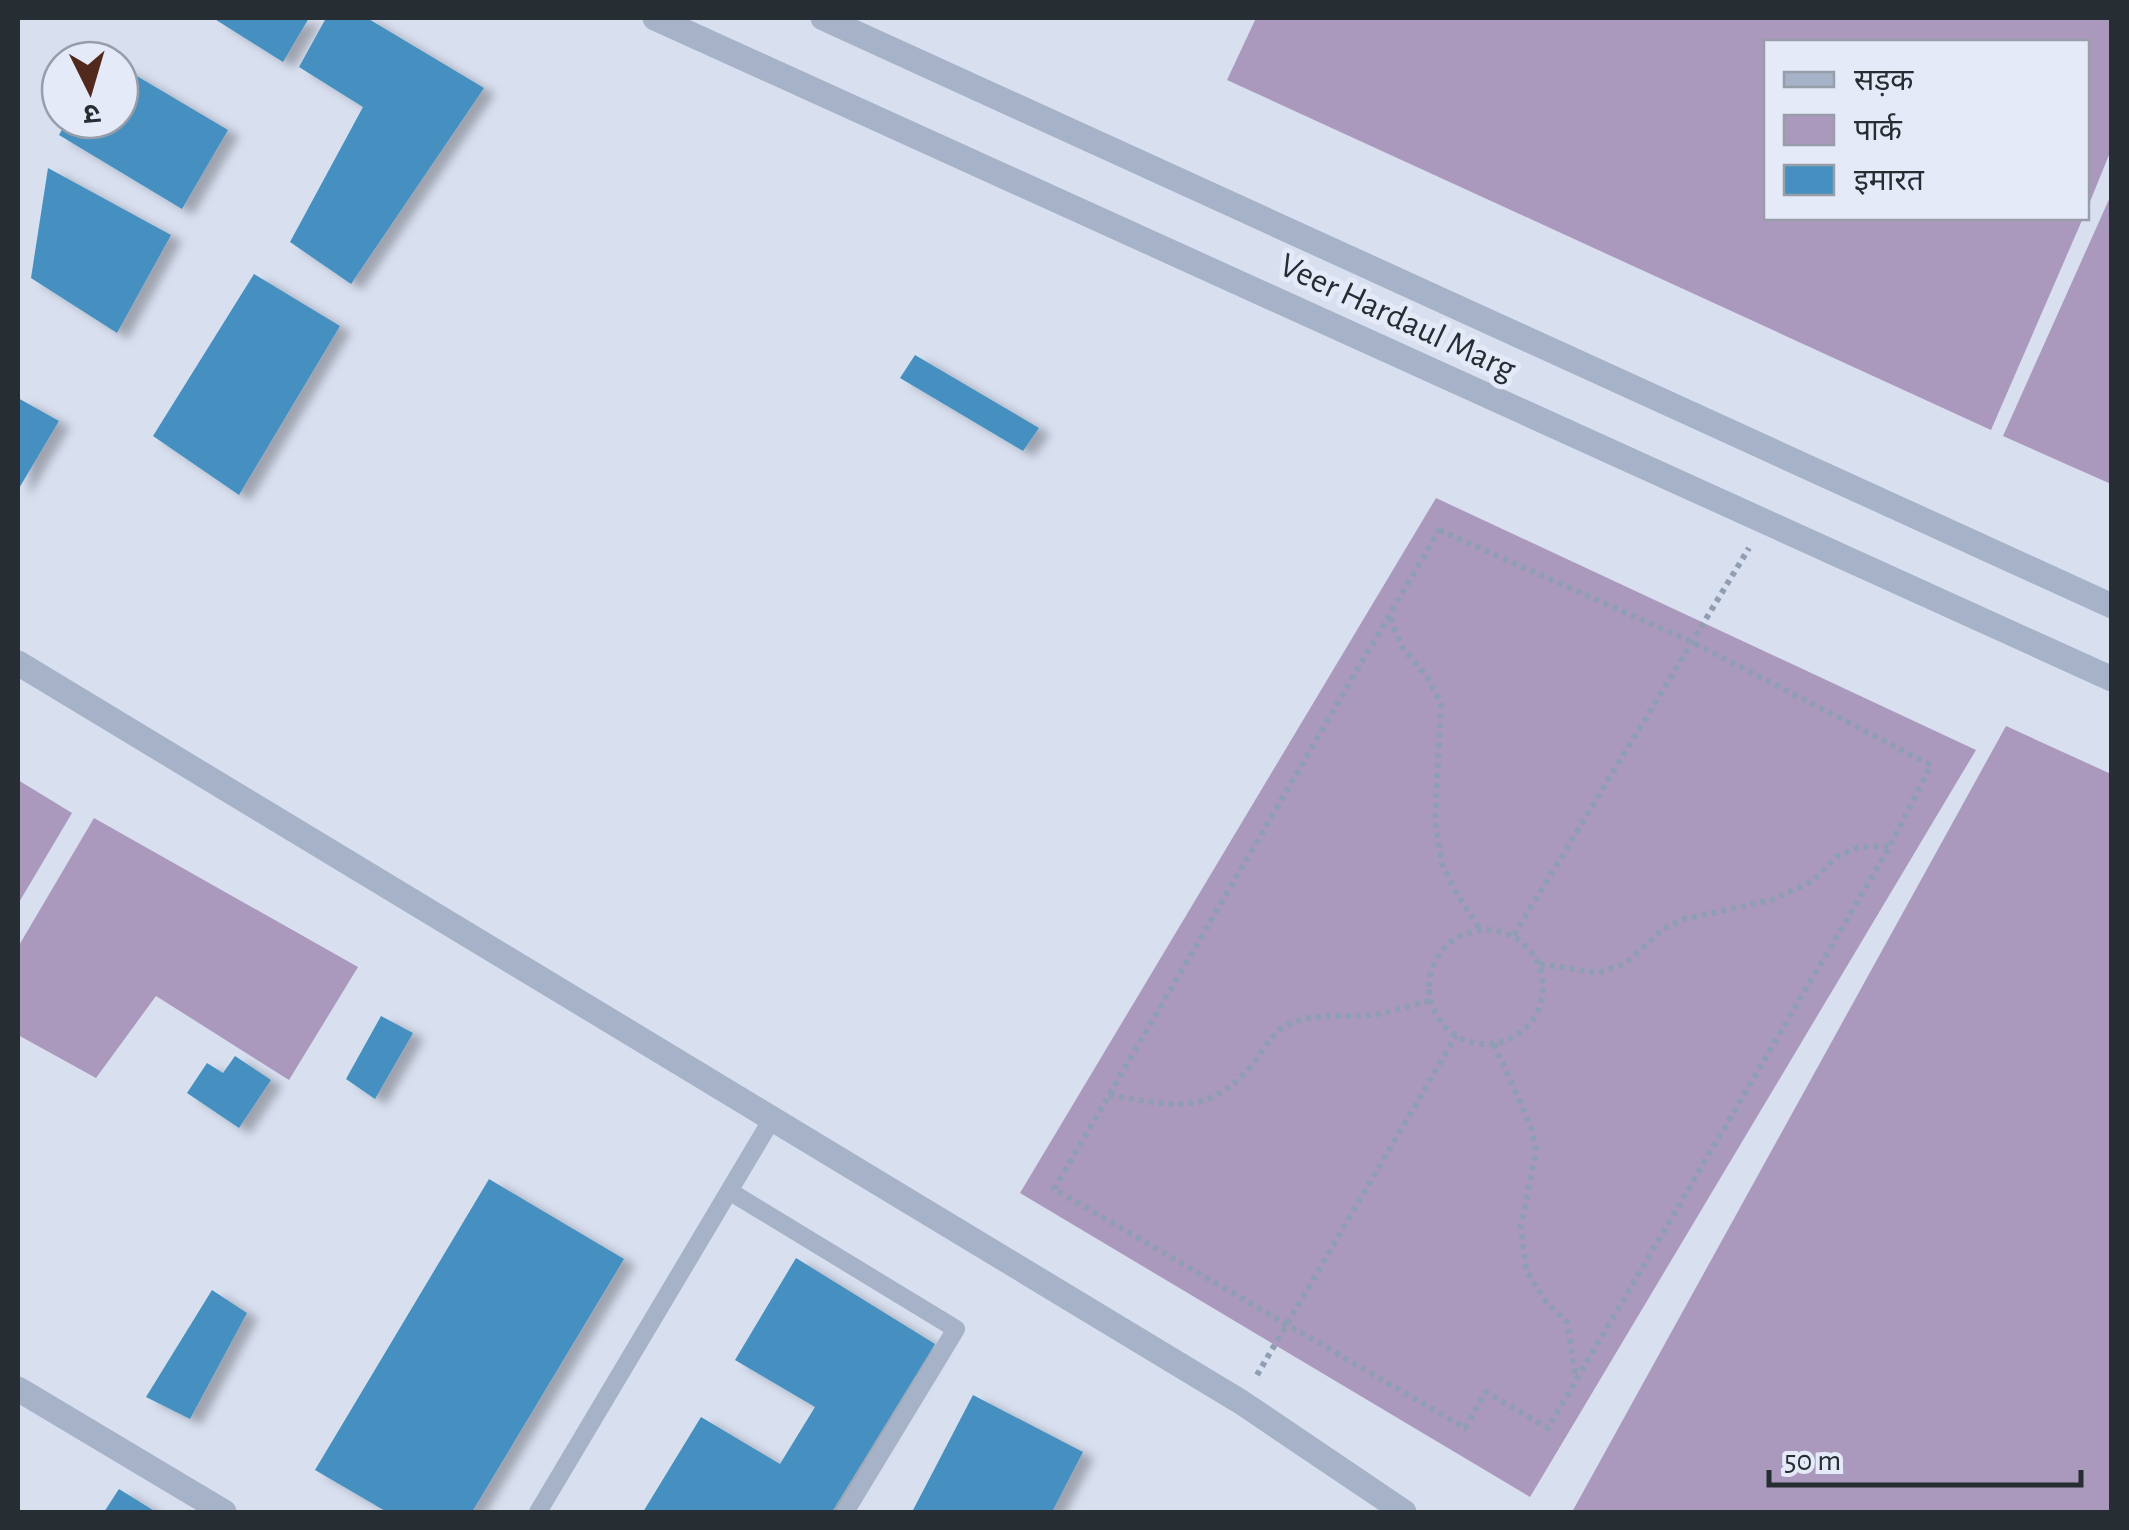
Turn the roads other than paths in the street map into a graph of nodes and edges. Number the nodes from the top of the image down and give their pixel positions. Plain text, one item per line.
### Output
1 (655, 18) edge
2 (824, 18) edge
3 (2112, 606) edge
4 (18, 664) edge
5 (2112, 679) edge
6 (772, 1119) junction
7 (729, 1190) junction
8 (18, 1389) edge
9 (1391, 1509) edge
10 (224, 1512) edge
11 (538, 1512) edge
12 (845, 1512) edge

1 - 5 street, Veer Hardaul Marg
2 - 3 street, Veer Hardaul Marg
4 - 6 street
6 - 7 lane
6 - 9 street
7 - 11 lane
7 - 12 lane
8 - 10 street

